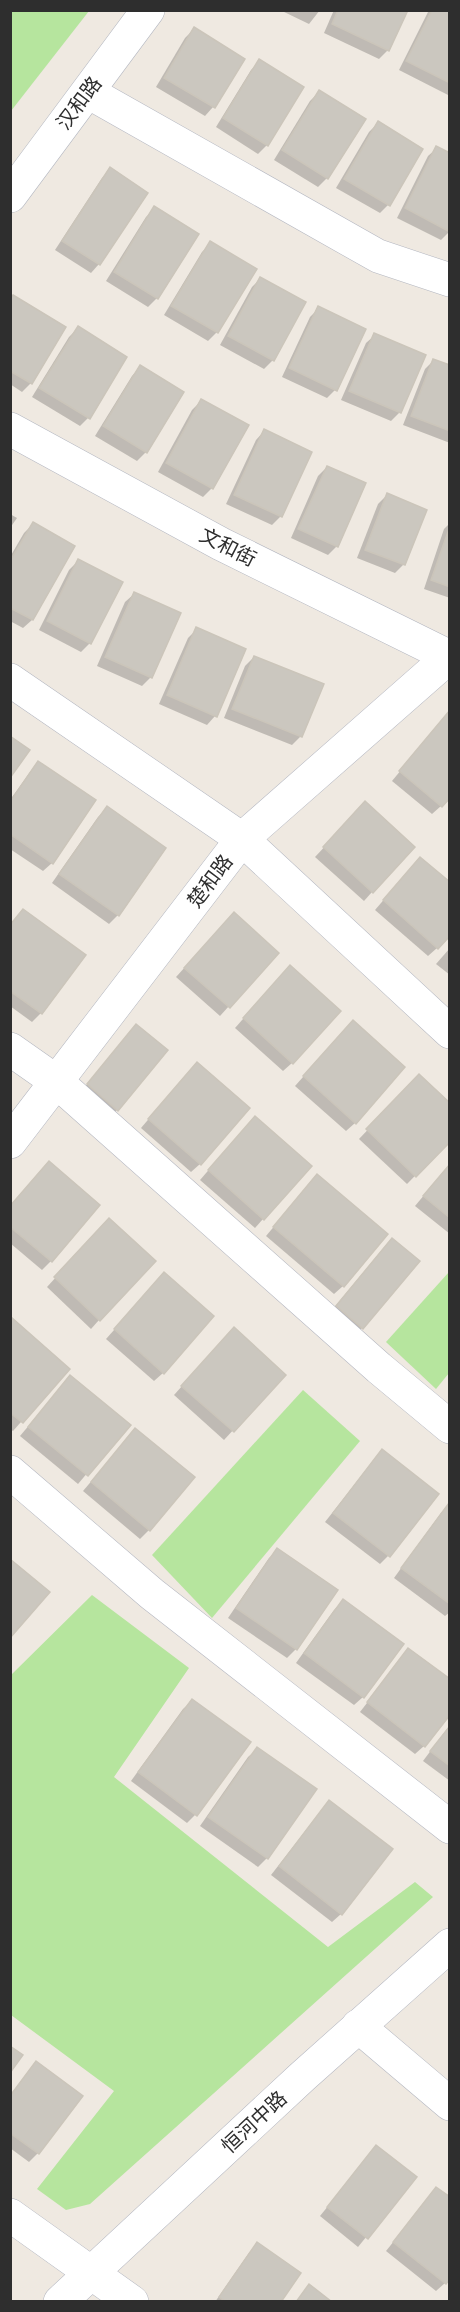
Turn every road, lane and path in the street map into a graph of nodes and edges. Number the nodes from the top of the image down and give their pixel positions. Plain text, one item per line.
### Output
1 (148, 10) edge
2 (88, 92) junction
3 (10, 196) edge
4 (450, 280) edge
5 (10, 429) edge
6 (449, 657) edge
7 (10, 680) edge
8 (242, 840) junction
9 (450, 1032) edge
10 (10, 1049) edge
11 (57, 1082) junction
12 (10, 1142) edge
13 (450, 1427) edge
14 (10, 1472) edge
15 (450, 1827) edge
16 (450, 1945) edge
17 (358, 2026) junction
18 (450, 2104) edge
19 (10, 2215) edge
20 (91, 2271) junction
21 (60, 2301) edge
22 (132, 2301) edge

1 - 2 street, 汉和路
2 - 3 street, 汉和路
2 - 4 street
5 - 6 street, 文和街
6 - 8 street, 楚和路
7 - 8 street
8 - 9 street
8 - 11 street, 楚和路
10 - 11 street
11 - 12 street, 楚和路
11 - 13 street
14 - 15 street
16 - 17 street, 恒河中路
17 - 18 street
17 - 20 street, 恒河中路
19 - 20 street
20 - 21 street, 恒河中路
20 - 22 street

